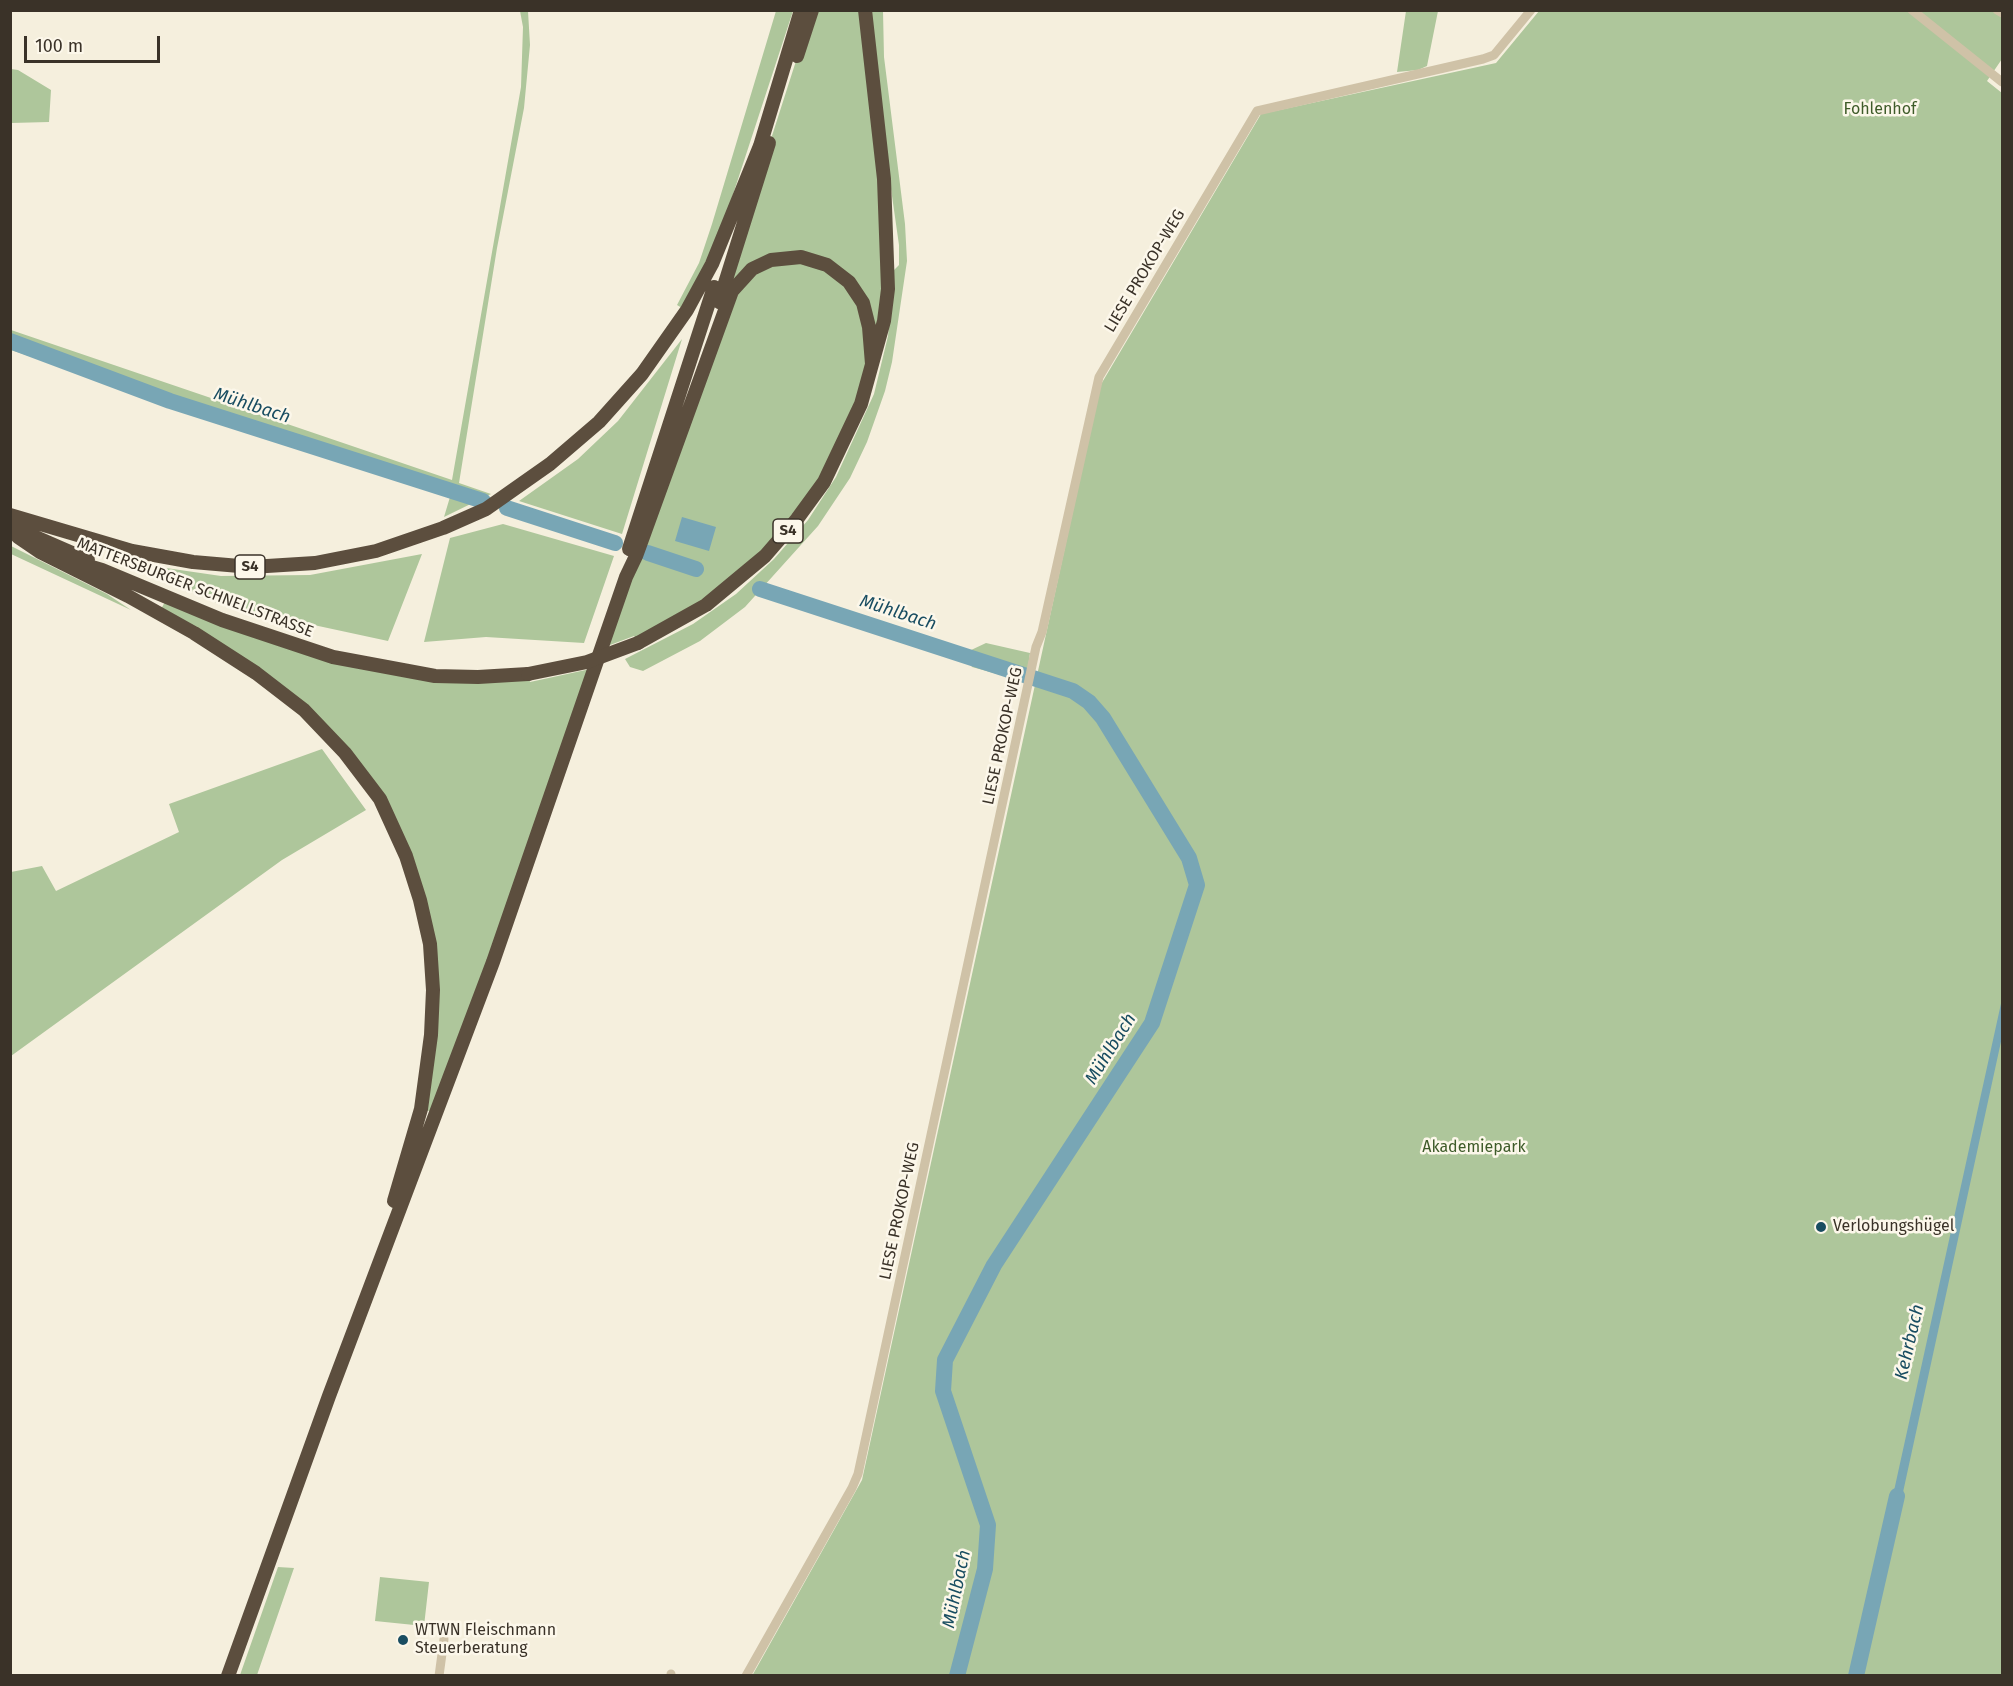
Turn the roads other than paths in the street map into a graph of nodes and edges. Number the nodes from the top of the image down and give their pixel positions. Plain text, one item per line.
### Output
1 (801, 10) edge
2 (812, 10) edge
3 (865, 10) edge
4 (1531, 10) edge
5 (1997, 10) edge
6 (1911, 11) edge
7 (2002, 13) edge
8 (2002, 82) edge
9 (760, 146) junction
10 (872, 364) junction
11 (658, 493) junction
12 (10, 515) edge
13 (13, 532) edge
14 (626, 577) junction
15 (329, 1396) junction
16 (444, 1639) dead end
17 (228, 1676) edge
18 (439, 1676) edge
19 (746, 1676) edge

1 - 9 highway, MATTERSBURGER SCHNELLSTRASSE / S4
2 - 11 highway
3 - 10 highway, MATTERSBURGER SCHNELLSTRASSE / S4
4 - 19 street, LIESE PROKOP-WEG
5 - 7 street
6 - 8 street
9 - 12 highway, MATTERSBURGER SCHNELLSTRASSE / S4
9 - 14 highway
10 - 11 highway
10 - 13 highway, MATTERSBURGER SCHNELLSTRASSE / S4, bridge
11 - 14 highway
13 - 15 highway
14 - 15 highway
15 - 17 highway
16 - 18 street

